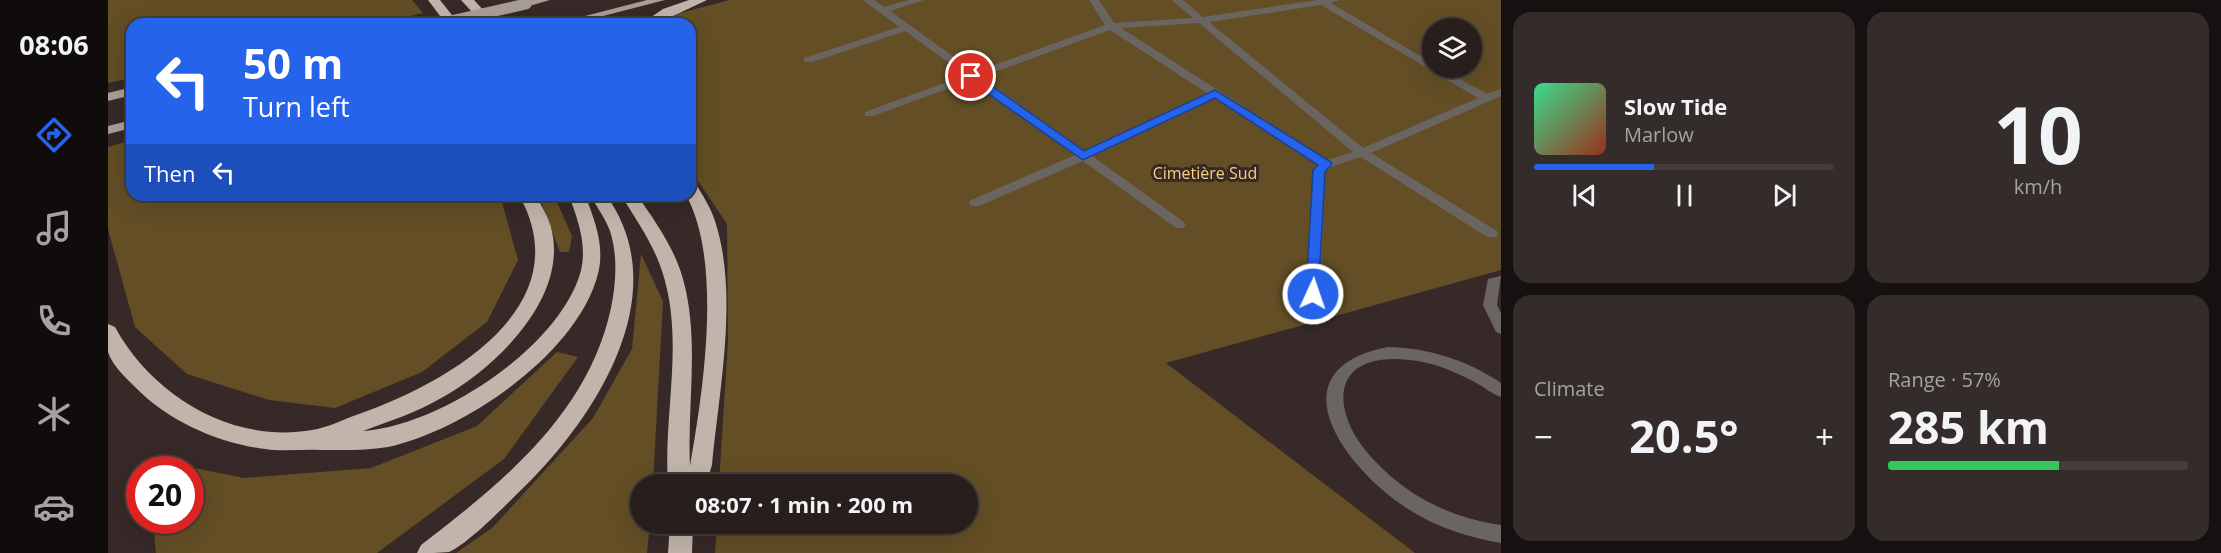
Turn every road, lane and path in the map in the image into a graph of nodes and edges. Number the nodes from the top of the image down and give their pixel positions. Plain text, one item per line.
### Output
1 (434, 0) edge
2 (467, 0) edge
3 (484, 0) edge
4 (545, 0) edge
5 (660, 0) edge
6 (701, 0) edge
7 (868, 0) edge
8 (919, 0) edge
9 (1094, 0) edge
10 (1178, 0) edge
11 (1335, 0) edge
12 (1321, 1) edge
13 (530, 2) edge
14 (885, 10) junction
15 (448, 18) edge
16 (462, 18) edge
17 (484, 18) edge
18 (487, 18) edge
19 (584, 18) edge
20 (657, 18) edge
21 (1202, 20) junction
22 (1111, 26) junction
23 (907, 27) junction
24 (808, 60) dead end
25 (1422, 61) edge
26 (971, 76) junction
27 (1452, 78) edge
28 (126, 92) edge
29 (1501, 92) edge
30 (1215, 93) junction
31 (108, 97) edge
32 (1486, 98) junction
33 (869, 114) dead end
34 (126, 126) edge
35 (108, 130) edge
36 (1362, 153) junction
37 (1083, 156) junction
38 (1326, 164) junction
39 (696, 200) edge
40 (530, 201) edge
41 (579, 201) edge
42 (602, 201) edge
43 (633, 201) edge
44 (975, 203) dead end
45 (1180, 225) dead end
46 (1492, 234) dead end
47 (1501, 281) edge
48 (1313, 294) dead end
49 (1501, 328) edge
50 (108, 332) edge
51 (1501, 391) edge
52 (312, 440) junction
53 (679, 474) edge
54 (698, 474) edge
55 (682, 534) edge
56 (1501, 534) edge
57 (429, 553) edge
58 (680, 553) edge

1 - 15 highway
2 - 17 highway
3 - 18 highway
4 - 13 main road
5 - 19 main road
6 - 20 highway
7 - 14 lane
8 - 14 lane
9 - 22 lane
10 - 21 lane
11 - 12 lane
12 - 21 lane
12 - 25 lane
13 - 16 main road, bridge
14 - 23 lane
21 - 22 lane
21 - 36 lane
22 - 26 lane
22 - 30 lane
23 - 24 lane
23 - 26 lane
26 - 33 lane
26 - 37 lane
27 - 32 lane
28 - 31 main road
29 - 32 lane
30 - 37 lane
30 - 38 lane
32 - 36 lane
34 - 35 main road
36 - 38 lane
36 - 46 lane
37 - 44 lane
37 - 45 lane
38 - 48 lane
39 - 54 highway
40 - 52 highway
41 - 52 highway
42 - 57 highway
43 - 53 highway
47 - 49 lane
50 - 52 highway
51 - 56 lane
55 - 58 highway

